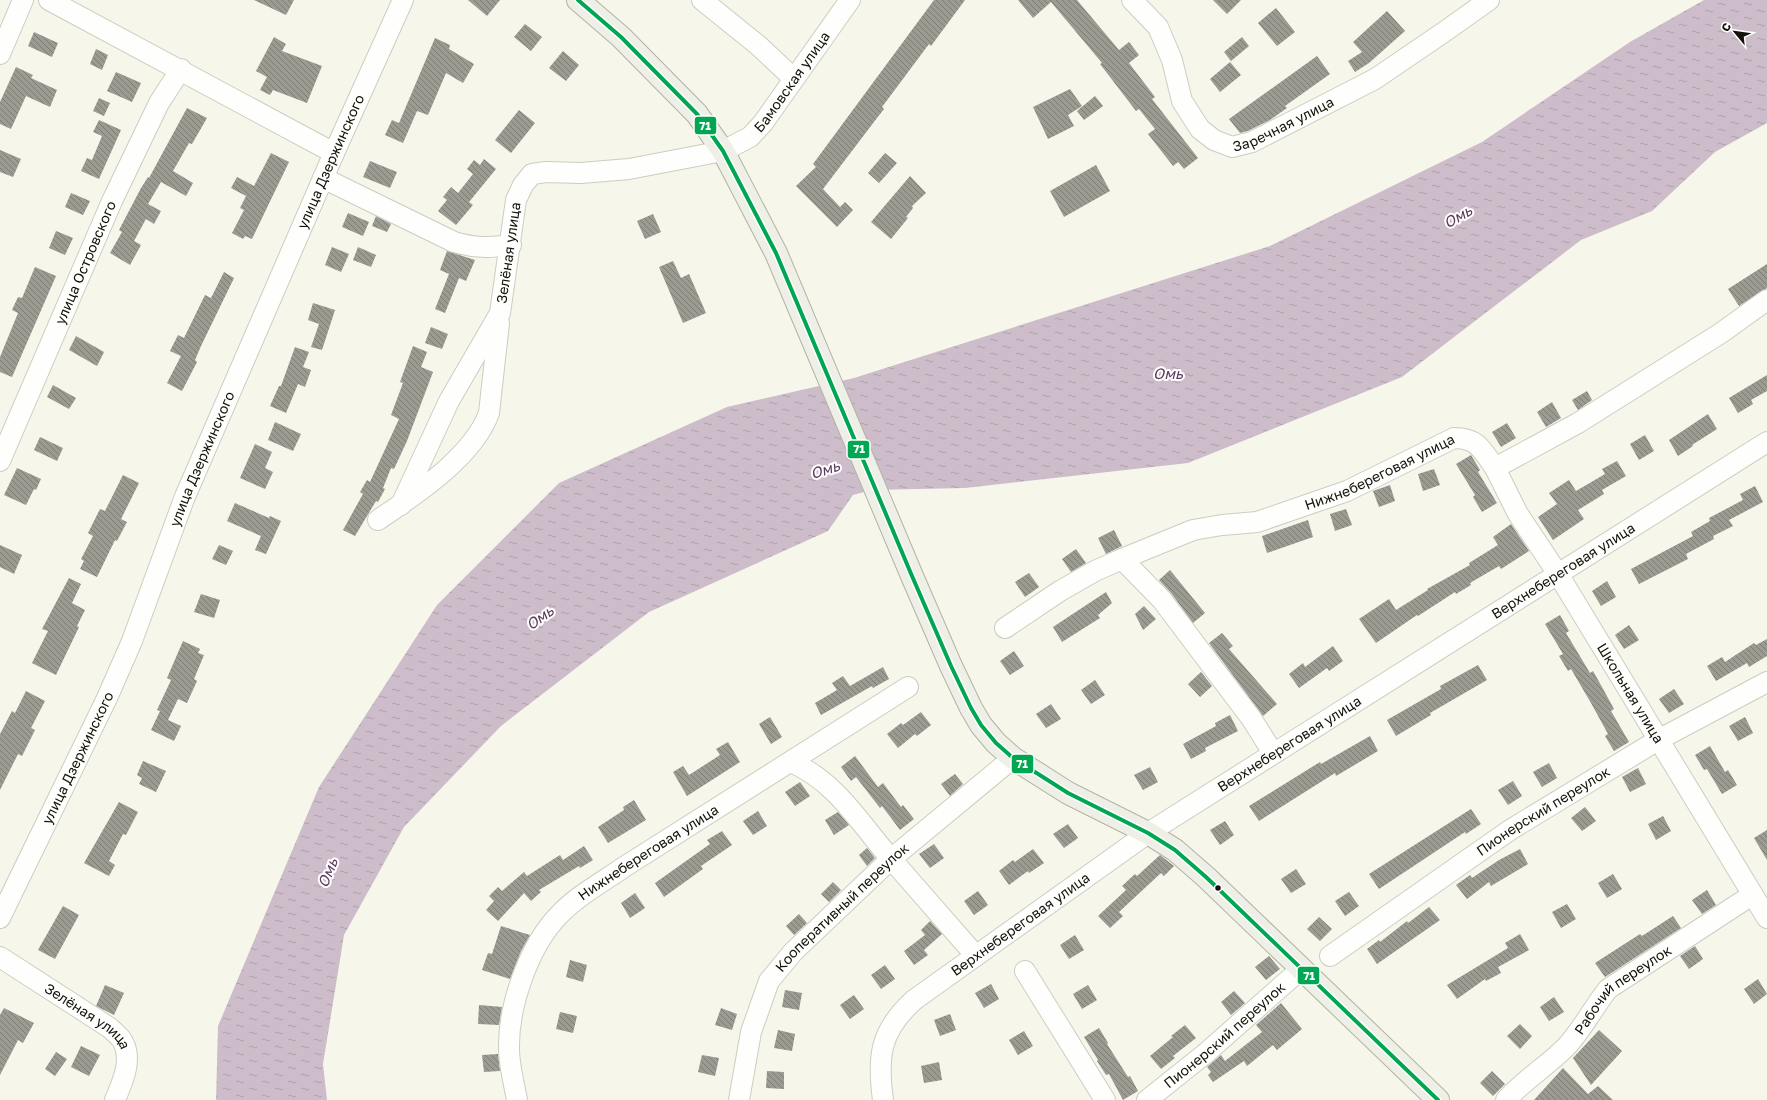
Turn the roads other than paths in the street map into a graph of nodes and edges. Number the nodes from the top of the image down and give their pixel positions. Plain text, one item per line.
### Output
1 (23, 0) edge
2 (49, 0) edge
3 (403, 0) edge
4 (578, 0) edge
5 (702, 0) edge
6 (850, 0) edge
7 (1132, 0) edge
8 (1489, 0) edge
9 (0, 54) edge
10 (181, 69) junction
11 (794, 79) junction
12 (723, 151) junction
13 (334, 153) junction
14 (323, 178) junction
15 (511, 245) junction
16 (1767, 300) edge
17 (500, 313) junction
18 (1767, 442) edge
19 (0, 461) edge
20 (1495, 468) junction
21 (402, 505) junction
22 (378, 520) dead end
23 (1122, 559) junction
24 (1558, 574) junction
25 (1005, 628) dead end
26 (1767, 682) edge
27 (908, 687) dead end
28 (1658, 740) junction
29 (1273, 753) junction
30 (1013, 758) junction
31 (791, 762) junction
32 (1148, 833) junction
33 (891, 859) junction
34 (1752, 895) junction
35 (0, 918) edge
36 (1767, 918) edge
37 (976, 956) junction
38 (1330, 956) dead end
39 (0, 957) edge
40 (1301, 970) junction
41 (1025, 971) dead end
42 (115, 1100) edge
43 (517, 1100) edge
44 (739, 1100) edge
45 (883, 1100) edge
46 (1105, 1100) edge
47 (1147, 1100) edge
48 (1438, 1100) edge
49 (1506, 1100) edge

1 - 9 street
2 - 10 street
3 - 13 street, улица Дзержинского
4 - 12 main road
5 - 11 street
6 - 11 street, Бамовская улица
7 - 8 street, Заречная улица
10 - 13 street
10 - 19 street, улица Островского
11 - 12 street, Бамовская улица
12 - 15 street, Зелёная улица
12 - 30 main road
13 - 14 street, улица Дзержинского
14 - 15 street
14 - 35 street, улица Дзержинского
15 - 17 street, Зелёная улица
16 - 20 street
17 - 21 street, Зелёная улица
17 - 21 street
18 - 24 street, Верхнебереговая улица
20 - 23 street, Нижнебереговая улица
20 - 24 street, Школьная улица
21 - 22 street
23 - 25 street, Нижнебереговая улица
23 - 29 street
24 - 28 street, Школьная улица
24 - 29 street, Верхнебереговая улица
26 - 28 street, Пионерский переулок
27 - 31 street, Нижнебереговая улица
28 - 34 street, Школьная улица
28 - 38 street, Пионерский переулок
29 - 32 street, Верхнебереговая улица
30 - 32 main road
30 - 33 street, Кооперативный переулок
31 - 33 street
31 - 43 street, Нижнебереговая улица
32 - 37 street, Верхнебереговая улица
32 - 40 main road
33 - 37 street
33 - 44 street, Кооперативный переулок
34 - 36 street, Школьная улица
34 - 49 street, Рабочий переулок
37 - 45 street, Верхнебереговая улица
39 - 42 street, Зелёная улица
40 - 47 street, Пионерский переулок
40 - 48 main road
41 - 46 street

